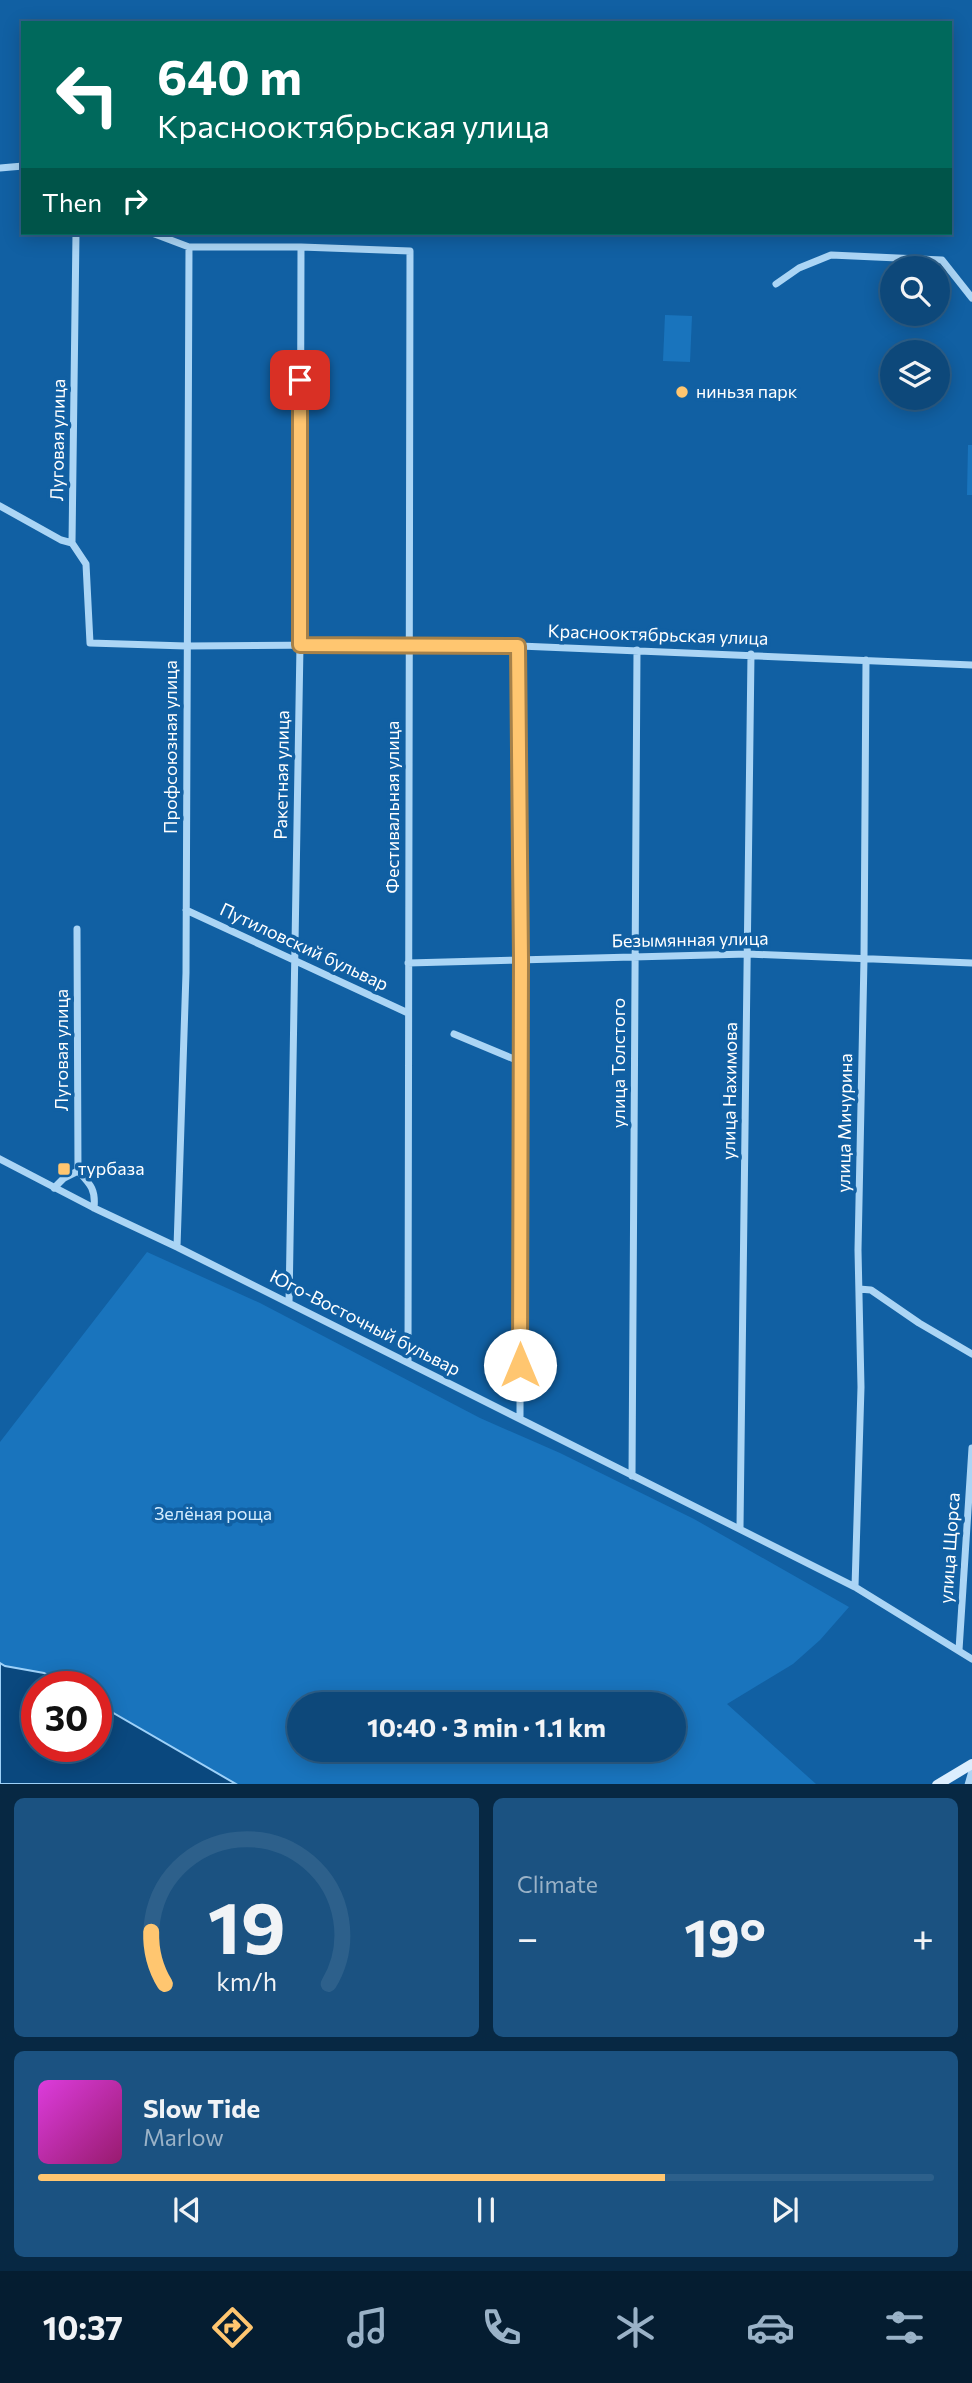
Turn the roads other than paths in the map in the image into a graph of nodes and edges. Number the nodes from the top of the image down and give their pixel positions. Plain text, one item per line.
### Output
1 (21, 166) edge
2 (0, 168) edge
3 (76, 235) edge
4 (157, 235) edge
5 (190, 247) junction
6 (301, 247) junction
7 (776, 285) dead end
8 (972, 298) edge
9 (0, 506) edge
10 (72, 543) junction
11 (90, 643) joint
12 (300, 645) junction
13 (410, 645) junction
14 (186, 646) junction
15 (518, 646) junction
16 (637, 650) junction
17 (751, 654) junction
18 (866, 660) junction
19 (972, 665) edge
20 (186, 910) junction
21 (77, 929) dead end
22 (748, 954) junction
23 (634, 956) junction
24 (521, 959) junction
25 (864, 959) junction
26 (295, 961) junction
27 (408, 962) junction
28 (972, 963) edge
29 (408, 1013) junction
30 (454, 1034) dead end
31 (521, 1062) junction
32 (0, 1159) edge
33 (78, 1171) junction
34 (54, 1188) junction
35 (94, 1208) junction
36 (177, 1247) junction
37 (859, 1289) junction
38 (289, 1303) junction
39 (972, 1354) edge
40 (408, 1362) junction
41 (520, 1418) junction
42 (972, 1448) edge
43 (632, 1476) junction
44 (740, 1528) junction
45 (855, 1587) junction
46 (959, 1650) junction
47 (972, 1659) edge
48 (972, 1764) edge
49 (972, 1771) edge
50 (937, 1784) edge
51 (968, 1784) edge

1 - 2 street
3 - 10 street, Луговая улица
4 - 5 street
5 - 6 street
5 - 14 street, Профсоюзная улица
6 - 12 street, Ракетная улица
6 - 13 street, Фестивальная улица
7 - 8 street
9 - 10 street
10 - 11 street, Луговая улица
11 - 14 street, Краснооктябрьская улица
12 - 13 street, Краснооктябрьская улица
12 - 14 street, Краснооктябрьская улица
12 - 26 street, Ракетная улица
13 - 15 street, Краснооктябрьская улица
13 - 27 street, Фестивальная улица
14 - 20 street, Профсоюзная улица
15 - 16 street, Краснооктябрьская улица
15 - 24 street
16 - 17 street, Краснооктябрьская улица
16 - 23 street, улица Толстого
17 - 18 street, Краснооктябрьская улица
17 - 22 street, улица Нахимова
18 - 19 street, Краснооктябрьская улица
18 - 25 street, улица Мичурина
20 - 26 street, Путиловский бульвар
20 - 36 street, Профсоюзная улица
21 - 33 street, Луговая улица
22 - 23 street, Безымянная улица
22 - 25 street, Безымянная улица
22 - 44 street, улица Нахимова
23 - 24 street, Безымянная улица
23 - 43 street, улица Толстого
24 - 27 street, Безымянная улица
24 - 31 street
25 - 28 street, Безымянная улица
25 - 37 street, улица Мичурина
26 - 29 street, Путиловский бульвар
26 - 38 street, Ракетная улица
27 - 29 street, Фестивальная улица
29 - 40 street, Фестивальная улица
30 - 31 street
31 - 41 street
32 - 34 street, Юго-Восточный бульвар
33 - 34 street
33 - 35 street, Луговая улица
34 - 35 street, Юго-Восточный бульвар
35 - 36 street, Юго-Восточный бульвар
36 - 38 street, Юго-Восточный бульвар
37 - 39 street
37 - 45 street, улица Мичурина
38 - 40 street, Юго-Восточный бульвар
40 - 41 street, Юго-Восточный бульвар
41 - 43 street, Юго-Восточный бульвар
42 - 46 street, улица Щорса
43 - 44 street, Юго-Восточный бульвар
44 - 45 street, Юго-Восточный бульвар
45 - 46 street, Юго-Восточный бульвар
46 - 47 street, Юго-Восточный бульвар
48 - 50 street
49 - 51 street

